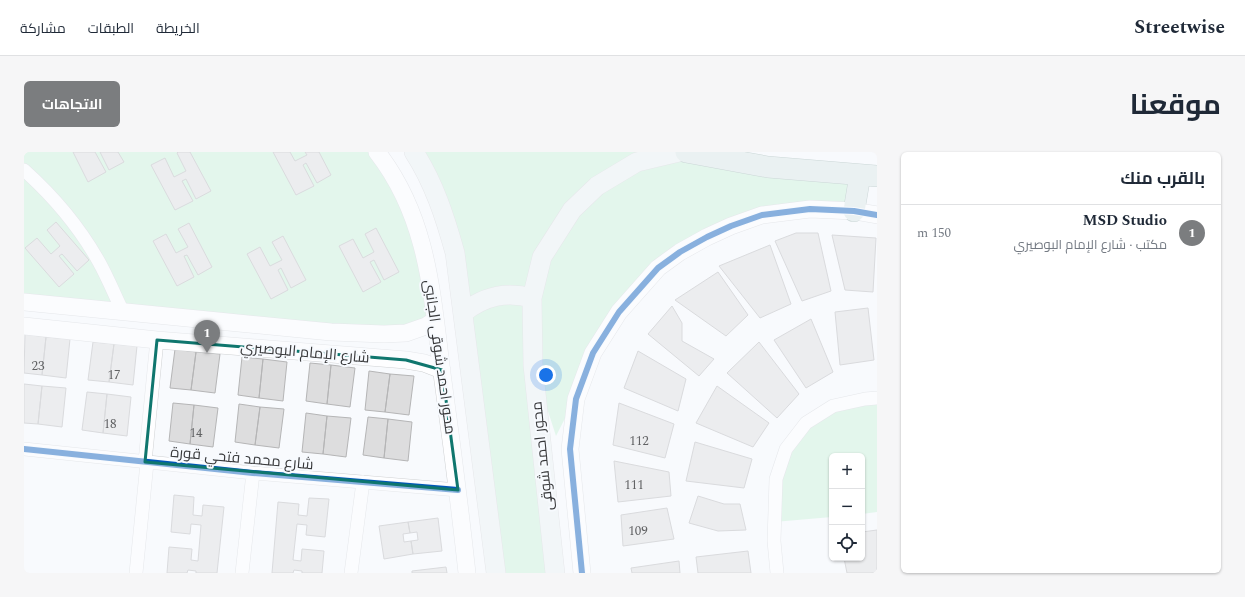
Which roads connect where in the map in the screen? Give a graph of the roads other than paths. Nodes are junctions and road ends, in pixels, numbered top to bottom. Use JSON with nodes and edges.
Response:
{"nodes":[{"id":1,"x":377,"y":152,"type":"edge"},
{"id":2,"x":414,"y":152,"type":"edge"},
{"id":3,"x":679,"y":152,"type":"edge"},
{"id":4,"x":686,"y":152,"type":"edge"},
{"id":5,"x":24,"y":170,"type":"edge"},
{"id":6,"x":868,"y":176,"type":"edge"},
{"id":7,"x":854,"y":211,"type":"junction"},
{"id":8,"x":877,"y":215,"type":"edge"},
{"id":9,"x":532,"y":298,"type":"junction"},
{"id":10,"x":24,"y":302,"type":"edge"},
{"id":11,"x":123,"y":312,"type":"junction"},
{"id":12,"x":463,"y":313,"type":"junction"},
{"id":13,"x":435,"y":320,"type":"junction"},
{"id":14,"x":24,"y":326,"type":"edge"},
{"id":15,"x":157,"y":340,"type":"junction"},
{"id":16,"x":442,"y":370,"type":"junction"},
{"id":17,"x":877,"y":398,"type":"edge"},
{"id":18,"x":24,"y":449,"type":"edge"},
{"id":19,"x":146,"y":462,"type":"junction"},
{"id":20,"x":253,"y":473,"type":"junction"},
{"id":21,"x":362,"y":482,"type":"junction"},
{"id":22,"x":458,"y":490,"type":"junction"},
{"id":23,"x":136,"y":573,"type":"edge"},
{"id":24,"x":242,"y":573,"type":"edge"},
{"id":25,"x":351,"y":573,"type":"edge"},
{"id":26,"x":467,"y":573,"type":"edge"},
{"id":27,"x":496,"y":573,"type":"edge"},
{"id":28,"x":555,"y":573,"type":"edge"},
{"id":29,"x":582,"y":573,"type":"edge"},
{"id":30,"x":777,"y":573,"type":"edge"}],
"edges":[{"from":1,"to":13,"type":"street","name":"محور احمد شوقى الجانبى"},
{"from":2,"to":12,"type":"main road"},
{"from":3,"to":9,"type":"main road","name":"محور احمد شوقى"},
{"from":4,"to":6,"type":"main road"},
{"from":5,"to":11,"type":"street"},
{"from":6,"to":7,"type":"main road"},
{"from":7,"to":8,"type":"street"},
{"from":7,"to":29,"type":"street"},
{"from":9,"to":12,"type":"main road"},
{"from":9,"to":28,"type":"main road","name":"محور احمد شوقى"},
{"from":10,"to":11,"type":"street","name":"شارع الإمام البوصيري"},
{"from":11,"to":13,"type":"street","name":"شارع الإمام البوصيري"},
{"from":12,"to":27,"type":"main road"},
{"from":13,"to":16,"type":"street","name":"محور احمد شوقى الجانبى"},
{"from":14,"to":15,"type":"street","name":"شارع الإمام البوصيري"},
{"from":15,"to":16,"type":"street","name":"شارع الإمام البوصيري"},
{"from":15,"to":19,"type":"street"},
{"from":16,"to":22,"type":"street","name":"محور احمد شوقى الجانبى"},
{"from":17,"to":30,"type":"street"},
{"from":18,"to":19,"type":"street","name":"شارع محمد فتحي قورة"},
{"from":19,"to":20,"type":"street","name":"شارع محمد فتحي قورة"},
{"from":19,"to":23,"type":"street"},
{"from":20,"to":21,"type":"street","name":"شارع محمد فتحي قورة"},
{"from":20,"to":24,"type":"street"},
{"from":21,"to":22,"type":"street","name":"شارع محمد فتحي قورة"},
{"from":21,"to":25,"type":"street"},
{"from":22,"to":26,"type":"street","name":"محور احمد شوقى الجانبى"}]}
